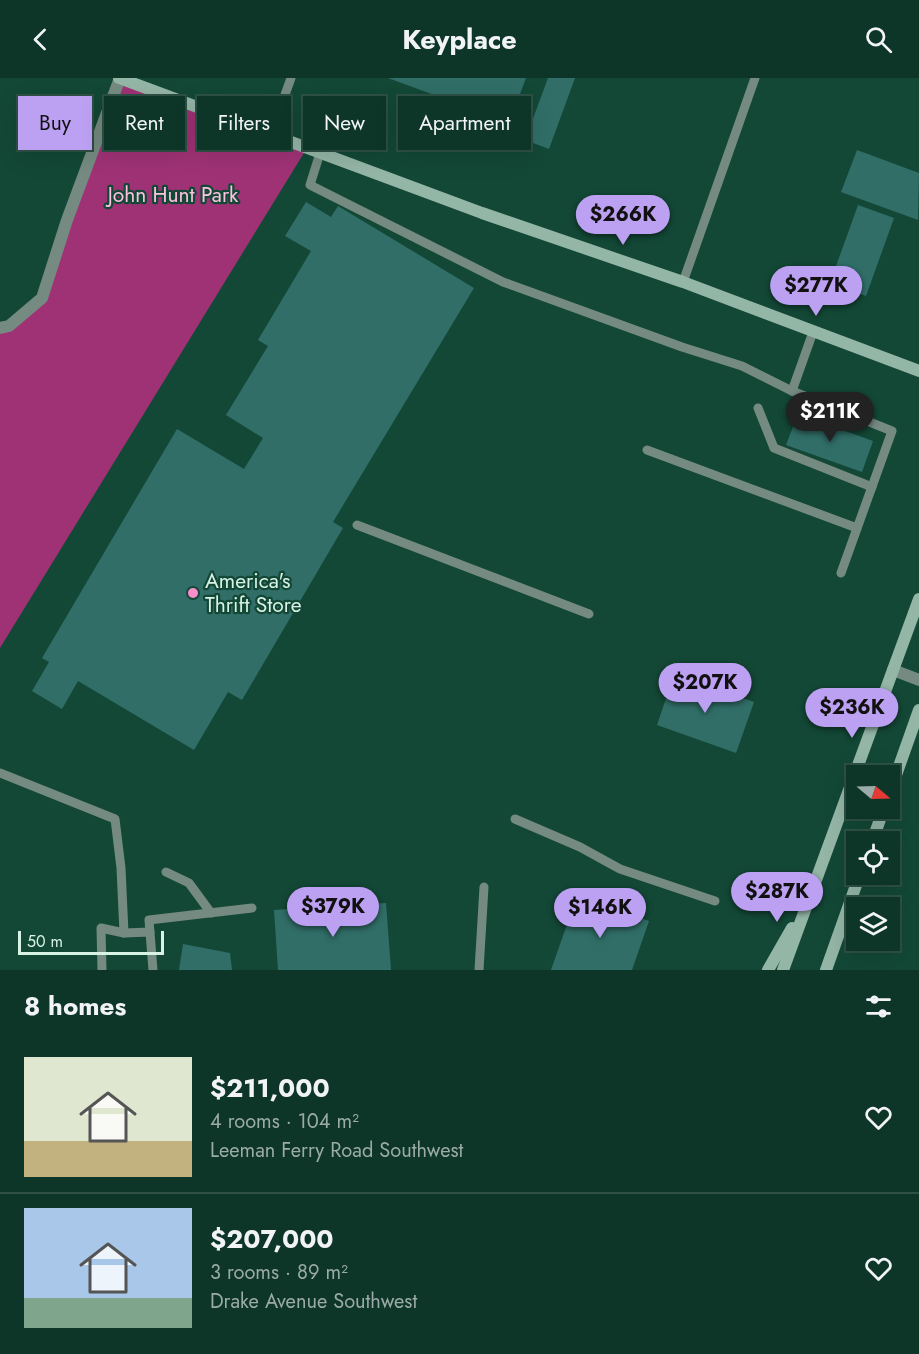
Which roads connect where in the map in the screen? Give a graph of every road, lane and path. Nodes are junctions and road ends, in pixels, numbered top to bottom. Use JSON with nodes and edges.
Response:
{"nodes":[{"id":1,"x":119,"y":78,"type":"edge"},
{"id":2,"x":291,"y":78,"type":"edge"},
{"id":3,"x":755,"y":78,"type":"edge"},
{"id":4,"x":285,"y":96,"type":"edge"},
{"id":5,"x":197,"y":107,"type":"edge"},
{"id":6,"x":291,"y":142,"type":"edge"},
{"id":7,"x":320,"y":153,"type":"junction"},
{"id":8,"x":683,"y":282,"type":"junction"},
{"id":9,"x":0,"y":328,"type":"edge"},
{"id":10,"x":813,"y":332,"type":"junction"},
{"id":11,"x":919,"y":371,"type":"edge"},
{"id":12,"x":792,"y":392,"type":"junction"},
{"id":13,"x":758,"y":408,"type":"dead end"},
{"id":14,"x":647,"y":450,"type":"dead end"},
{"id":15,"x":872,"y":487,"type":"junction"},
{"id":16,"x":357,"y":525,"type":"dead end"},
{"id":17,"x":857,"y":528,"type":"junction"},
{"id":18,"x":841,"y":573,"type":"dead end"},
{"id":19,"x":918,"y":602,"type":"edge"},
{"id":20,"x":589,"y":614,"type":"dead end"},
{"id":21,"x":893,"y":670,"type":"junction"},
{"id":22,"x":919,"y":680,"type":"edge"},
{"id":23,"x":919,"y":710,"type":"edge"},
{"id":24,"x":900,"y":765,"type":"edge"},
{"id":25,"x":0,"y":773,"type":"edge"},
{"id":26,"x":515,"y":819,"type":"dead end"},
{"id":27,"x":166,"y":872,"type":"dead end"},
{"id":28,"x":856,"y":885,"type":"edge"},
{"id":29,"x":484,"y":886,"type":"dead end"},
{"id":30,"x":812,"y":890,"type":"junction"},
{"id":31,"x":715,"y":901,"type":"dead end"},
{"id":32,"x":252,"y":908,"type":"dead end"},
{"id":33,"x":211,"y":913,"type":"junction"},
{"id":34,"x":150,"y":932,"type":"junction"},
{"id":35,"x":124,"y":933,"type":"junction"},
{"id":36,"x":102,"y":970,"type":"edge"},
{"id":37,"x":153,"y":970,"type":"edge"},
{"id":38,"x":479,"y":970,"type":"edge"},
{"id":39,"x":768,"y":970,"type":"edge"},
{"id":40,"x":783,"y":970,"type":"edge"},
{"id":41,"x":826,"y":970,"type":"edge"}],
"edges":[{"from":1,"to":5,"type":"street"},
{"from":1,"to":9,"type":"street"},
{"from":2,"to":4,"type":"lane"},
{"from":3,"to":8,"type":"lane"},
{"from":6,"to":7,"type":"street"},
{"from":7,"to":8,"type":"street"},
{"from":7,"to":12,"type":"lane"},
{"from":8,"to":10,"type":"street"},
{"from":10,"to":11,"type":"street"},
{"from":10,"to":12,"type":"lane"},
{"from":12,"to":15,"type":"lane"},
{"from":13,"to":15,"type":"lane"},
{"from":14,"to":17,"type":"lane"},
{"from":15,"to":17,"type":"lane"},
{"from":16,"to":20,"type":"lane"},
{"from":17,"to":18,"type":"lane"},
{"from":19,"to":21,"type":"street"},
{"from":21,"to":22,"type":"street"},
{"from":21,"to":30,"type":"street"},
{"from":23,"to":24,"type":"street"},
{"from":25,"to":35,"type":"lane"},
{"from":26,"to":31,"type":"lane"},
{"from":27,"to":33,"type":"lane"},
{"from":28,"to":41,"type":"street"},
{"from":29,"to":38,"type":"lane"},
{"from":30,"to":39,"type":"street"},
{"from":30,"to":40,"type":"street"},
{"from":32,"to":33,"type":"lane"},
{"from":33,"to":34,"type":"lane"},
{"from":34,"to":35,"type":"lane"},
{"from":34,"to":37,"type":"lane"},
{"from":35,"to":36,"type":"lane"}]}
